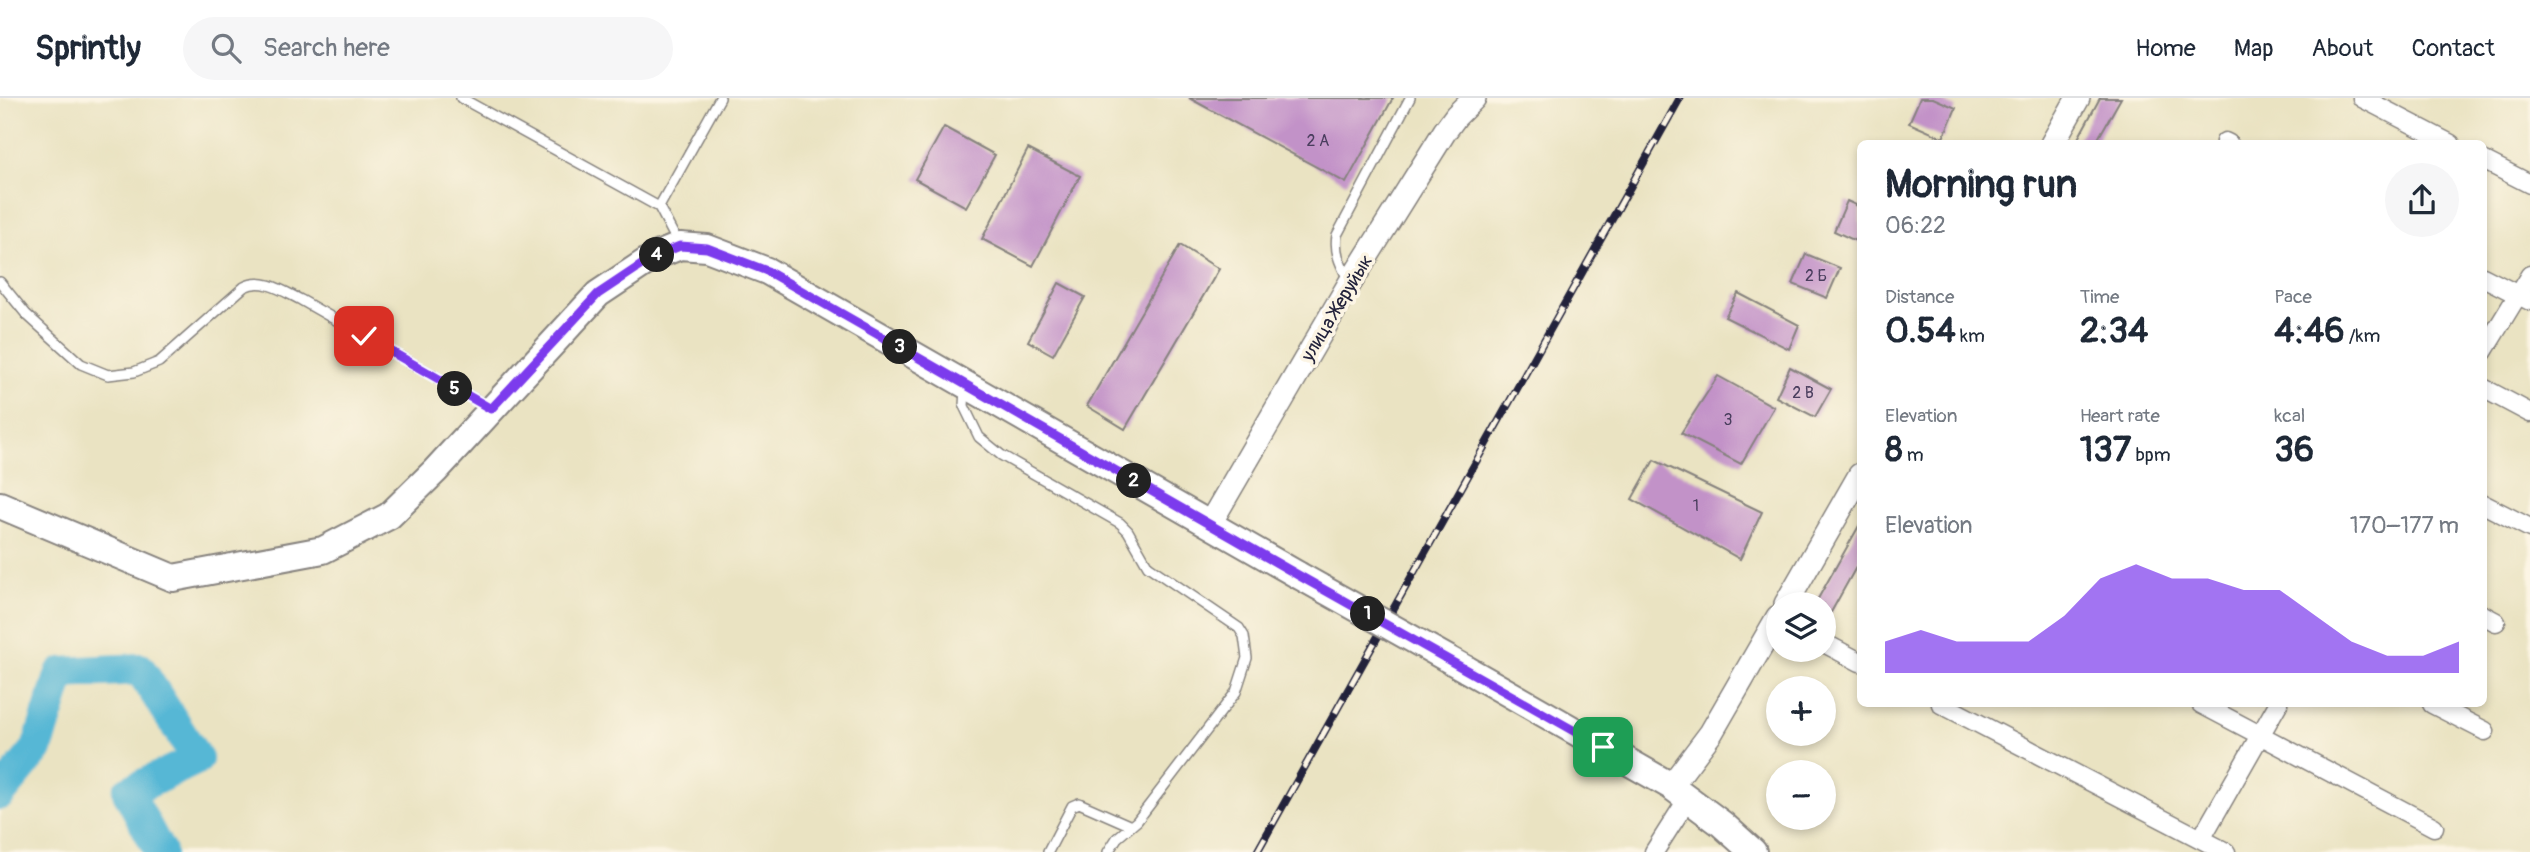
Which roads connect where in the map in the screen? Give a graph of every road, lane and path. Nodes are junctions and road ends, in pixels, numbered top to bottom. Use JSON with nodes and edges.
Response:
{"nodes":[{"id":1,"x":461,"y":98,"type":"edge"},
{"id":2,"x":720,"y":98,"type":"edge"},
{"id":3,"x":1410,"y":98,"type":"edge"},
{"id":4,"x":1474,"y":98,"type":"edge"},
{"id":5,"x":2078,"y":98,"type":"edge"},
{"id":6,"x":2362,"y":98,"type":"edge"},
{"id":7,"x":2054,"y":140,"type":"edge"},
{"id":8,"x":2443,"y":140,"type":"edge"},
{"id":9,"x":2487,"y":162,"type":"edge"},
{"id":10,"x":2530,"y":184,"type":"edge"},
{"id":11,"x":659,"y":207,"type":"junction"},
{"id":12,"x":680,"y":246,"type":"junction"},
{"id":13,"x":2530,"y":275,"type":"edge"},
{"id":14,"x":2487,"y":279,"type":"edge"},
{"id":15,"x":0,"y":282,"type":"edge"},
{"id":16,"x":1350,"y":283,"type":"junction"},
{"id":17,"x":2524,"y":298,"type":"edge"},
{"id":18,"x":2487,"y":347,"type":"edge"},
{"id":19,"x":965,"y":384,"type":"junction"},
{"id":20,"x":2487,"y":390,"type":"edge"},
{"id":21,"x":491,"y":409,"type":"junction"},
{"id":22,"x":2530,"y":413,"type":"edge"},
{"id":23,"x":1857,"y":480,"type":"edge"},
{"id":24,"x":0,"y":505,"type":"edge"},
{"id":25,"x":2487,"y":506,"type":"edge"},
{"id":26,"x":1209,"y":525,"type":"junction"},
{"id":27,"x":2530,"y":528,"type":"edge"},
{"id":28,"x":1793,"y":592,"type":"edge"},
{"id":29,"x":1766,"y":638,"type":"edge"},
{"id":30,"x":1836,"y":649,"type":"edge"},
{"id":31,"x":1857,"y":660,"type":"edge"},
{"id":32,"x":1947,"y":707,"type":"edge"},
{"id":33,"x":2207,"y":707,"type":"edge"},
{"id":34,"x":2276,"y":707,"type":"edge"},
{"id":35,"x":2438,"y":707,"type":"edge"},
{"id":36,"x":2485,"y":731,"type":"dead end"},
{"id":37,"x":2260,"y":735,"type":"junction"},
{"id":38,"x":1679,"y":793,"type":"junction"},
{"id":39,"x":1129,"y":825,"type":"junction"},
{"id":40,"x":2434,"y":827,"type":"dead end"},
{"id":41,"x":2201,"y":839,"type":"junction"},
{"id":42,"x":1048,"y":852,"type":"edge"},
{"id":43,"x":1108,"y":852,"type":"edge"},
{"id":44,"x":1654,"y":852,"type":"edge"},
{"id":45,"x":1753,"y":852,"type":"edge"},
{"id":46,"x":2226,"y":852,"type":"edge"}],
"edges":[{"from":1,"to":11,"type":"lane"},
{"from":2,"to":11,"type":"lane"},
{"from":3,"to":16,"type":"lane"},
{"from":4,"to":16,"type":"street","name":"улица Жеруйык"},
{"from":5,"to":7,"type":"street"},
{"from":6,"to":8,"type":"street"},
{"from":9,"to":10,"type":"street"},
{"from":11,"to":12,"type":"lane"},
{"from":12,"to":19,"type":"main road"},
{"from":12,"to":21,"type":"main road"},
{"from":13,"to":17,"type":"street"},
{"from":14,"to":17,"type":"street"},
{"from":15,"to":21,"type":"lane"},
{"from":16,"to":26,"type":"street","name":"улица Жеруйык"},
{"from":17,"to":18,"type":"street"},
{"from":19,"to":26,"type":"main road"},
{"from":19,"to":39,"type":"lane"},
{"from":20,"to":22,"type":"street"},
{"from":21,"to":24,"type":"main road"},
{"from":23,"to":28,"type":"street"},
{"from":25,"to":27,"type":"street"},
{"from":26,"to":38,"type":"main road","bridge":true},
{"from":29,"to":38,"type":"street"},
{"from":30,"to":31,"type":"street"},
{"from":32,"to":41,"type":"street"},
{"from":33,"to":37,"type":"street"},
{"from":34,"to":37,"type":"street"},
{"from":35,"to":36,"type":"street"},
{"from":37,"to":40,"type":"street"},
{"from":37,"to":41,"type":"street"},
{"from":38,"to":44,"type":"street"},
{"from":38,"to":45,"type":"main road"},
{"from":39,"to":42,"type":"lane"},
{"from":39,"to":43,"type":"lane"},
{"from":41,"to":46,"type":"street"}]}
